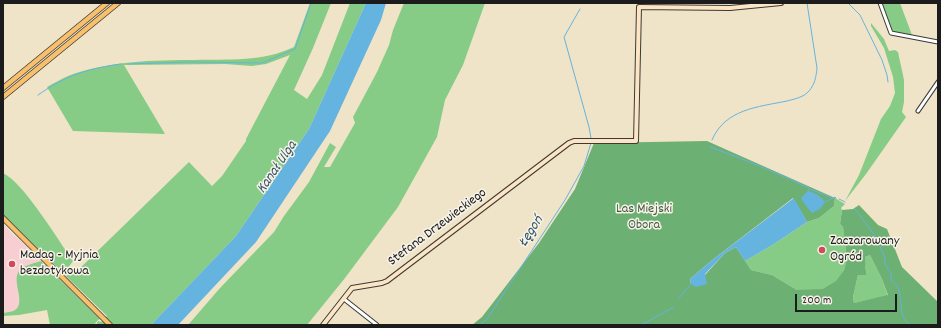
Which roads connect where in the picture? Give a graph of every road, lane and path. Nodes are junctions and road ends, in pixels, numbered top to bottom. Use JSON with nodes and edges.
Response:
{"nodes":[{"id":1,"x":107,"y":3,"type":"edge"},
{"id":2,"x":118,"y":3,"type":"edge"},
{"id":3,"x":781,"y":3,"type":"edge"},
{"id":4,"x":880,"y":3,"type":"edge"},
{"id":5,"x":938,"y":42,"type":"edge"},
{"id":6,"x":938,"y":82,"type":"edge"},
{"id":7,"x":3,"y":88,"type":"edge"},
{"id":8,"x":3,"y":97,"type":"edge"},
{"id":9,"x":918,"y":111,"type":"dead end"},
{"id":10,"x":3,"y":218,"type":"edge"},
{"id":11,"x":344,"y":299,"type":"junction"},
{"id":12,"x":110,"y":325,"type":"edge"},
{"id":13,"x":323,"y":325,"type":"edge"},
{"id":14,"x":377,"y":325,"type":"edge"}],
"edges":[{"from":1,"to":7,"type":"main road"},
{"from":2,"to":8,"type":"main road"},
{"from":3,"to":11,"type":"street","name":"Stefana Drzewieckiego"},
{"from":4,"to":5,"type":"street"},
{"from":6,"to":9,"type":"street"},
{"from":10,"to":12,"type":"main road"},
{"from":11,"to":13,"type":"street","name":"Stefana Drzewieckiego"},
{"from":11,"to":14,"type":"street"}]}
